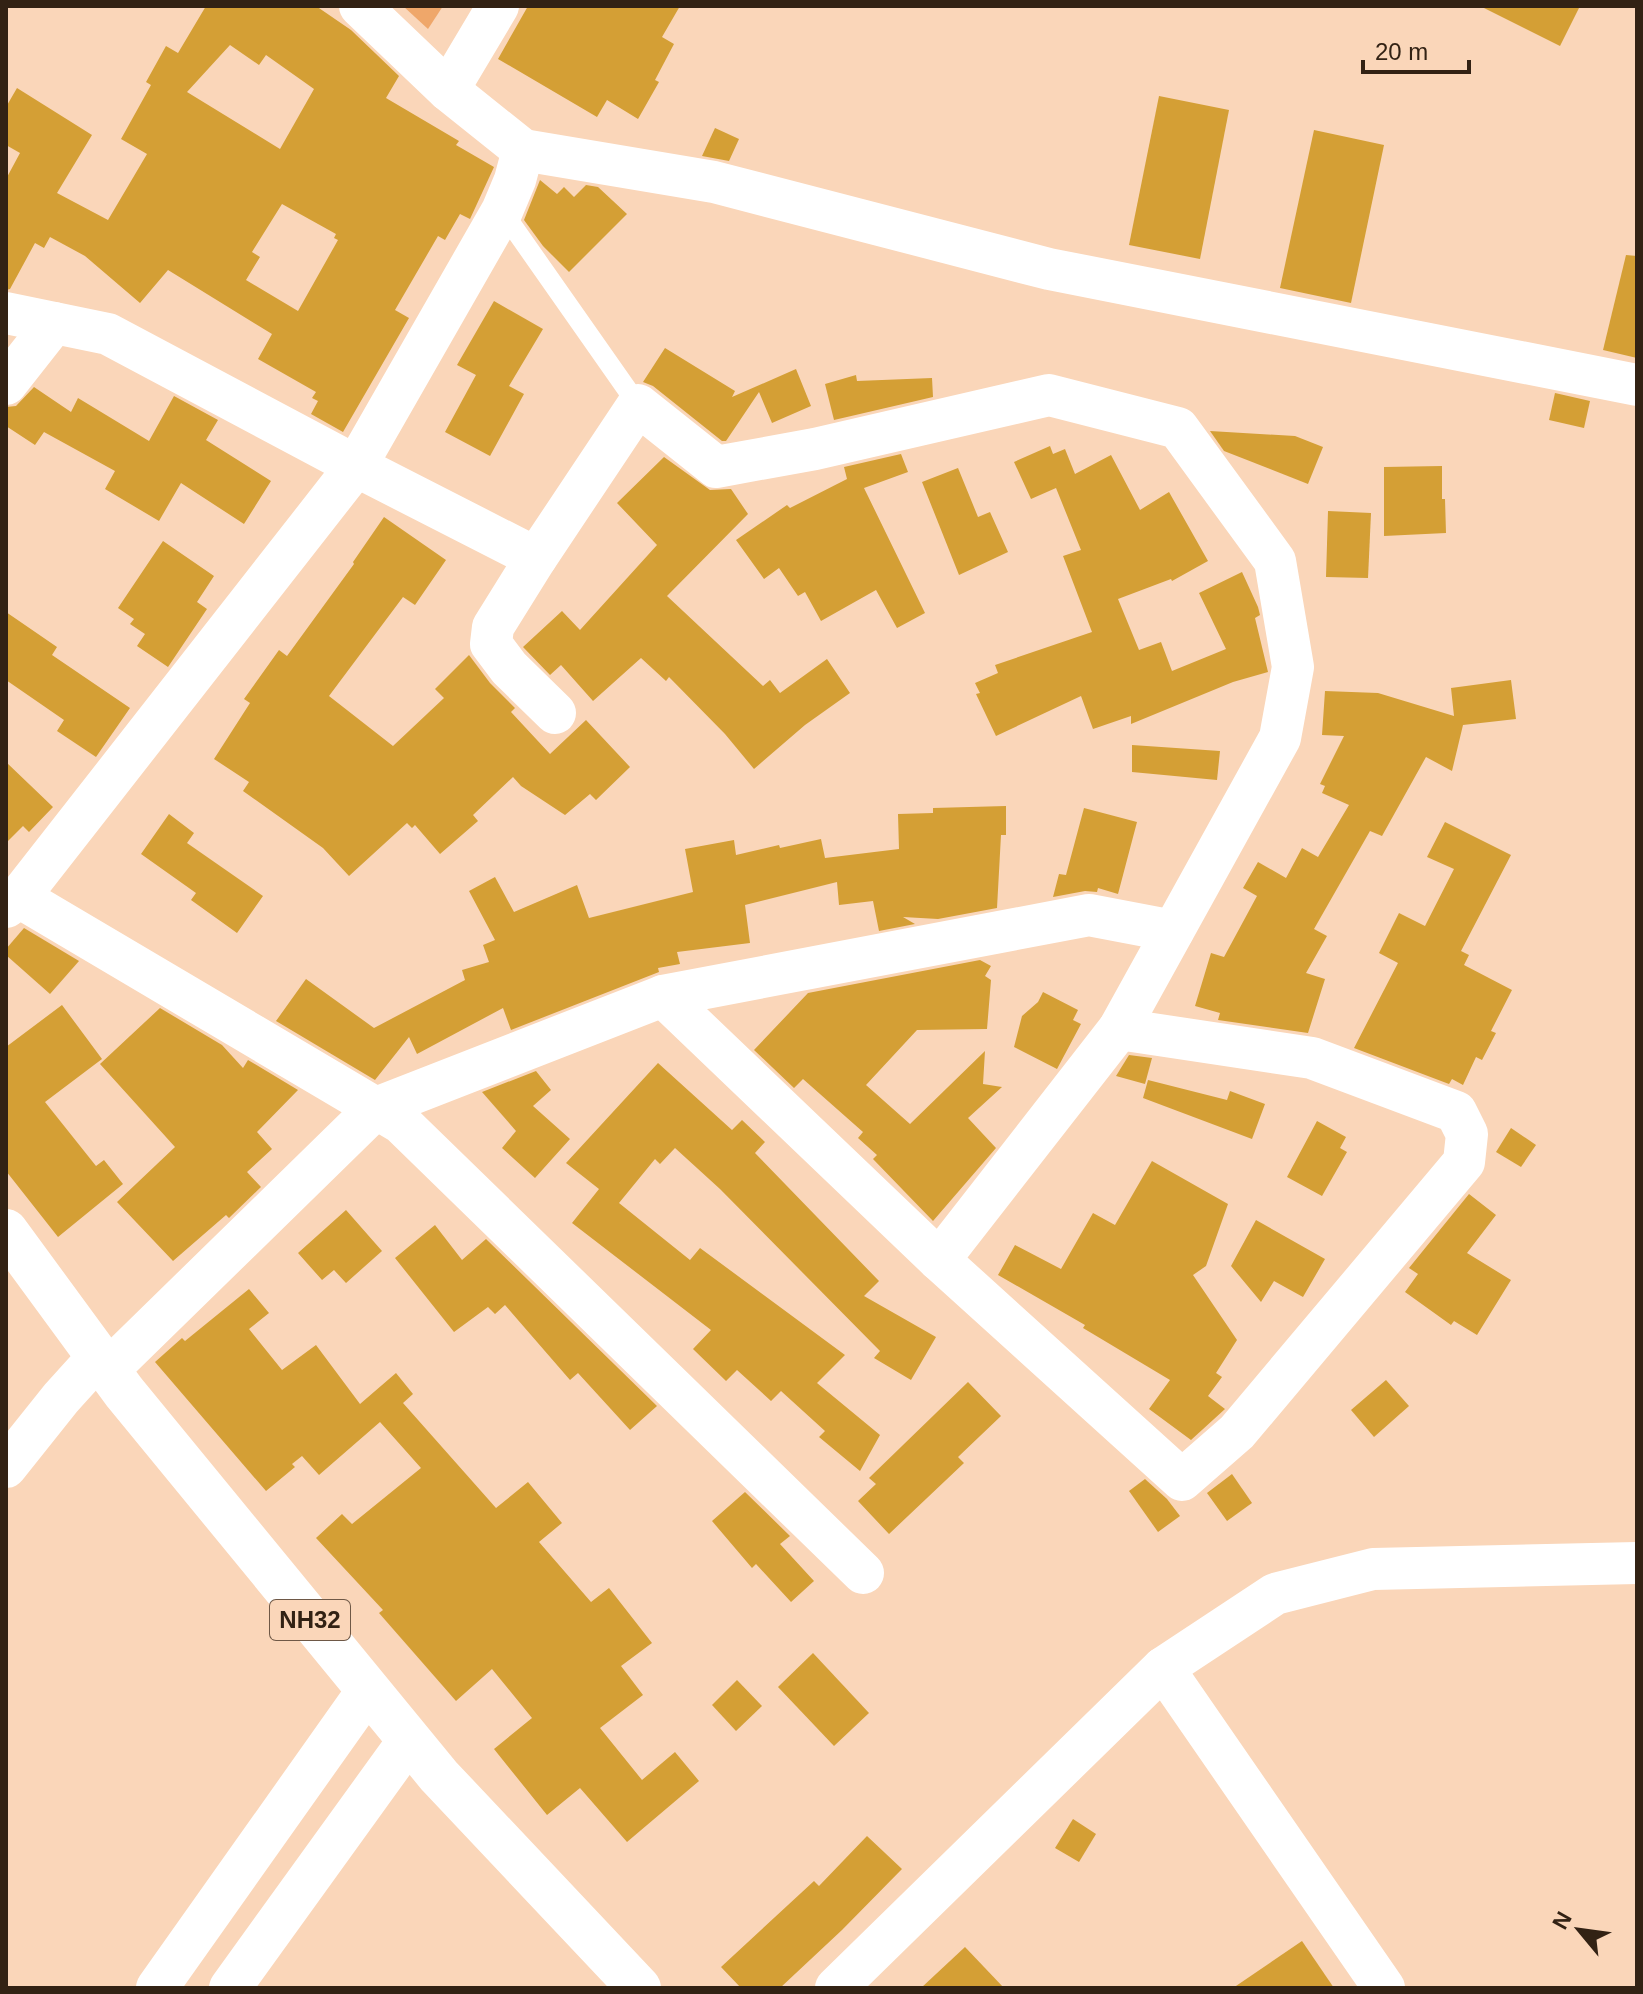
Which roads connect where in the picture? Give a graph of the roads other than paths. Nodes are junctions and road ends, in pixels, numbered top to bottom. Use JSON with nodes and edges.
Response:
{"nodes":[{"id":1,"x":360,"y":6,"type":"edge"},
{"id":2,"x":498,"y":6,"type":"edge"},
{"id":3,"x":448,"y":90,"type":"junction"},
{"id":4,"x":523,"y":150,"type":"junction"},
{"id":5,"x":502,"y":211,"type":"junction"},
{"id":6,"x":6,"y":313,"type":"edge"},
{"id":7,"x":54,"y":323,"type":"junction"},
{"id":8,"x":6,"y":384,"type":"edge"},
{"id":9,"x":1637,"y":385,"type":"edge"},
{"id":10,"x":638,"y":405,"type":"junction"},
{"id":11,"x":356,"y":466,"type":"junction"},
{"id":12,"x":536,"y":558,"type":"junction"},
{"id":13,"x":555,"y":713,"type":"dead end"},
{"id":14,"x":12,"y":902,"type":"edge"},
{"id":15,"x":1173,"y":931,"type":"junction"},
{"id":16,"x":663,"y":996,"type":"junction"},
{"id":17,"x":1119,"y":1029,"type":"junction"},
{"id":18,"x":376,"y":1108,"type":"junction"},
{"id":19,"x":6,"y":1231,"type":"edge"},
{"id":20,"x":939,"y":1260,"type":"junction"},
{"id":21,"x":104,"y":1363,"type":"junction"},
{"id":22,"x":6,"y":1467,"type":"edge"},
{"id":23,"x":1637,"y":1563,"type":"edge"},
{"id":24,"x":863,"y":1573,"type":"dead end"},
{"id":25,"x":1163,"y":1668,"type":"junction"},
{"id":26,"x":368,"y":1690,"type":"junction"},
{"id":27,"x":409,"y":1740,"type":"junction"},
{"id":28,"x":157,"y":1988,"type":"edge"},
{"id":29,"x":230,"y":1988,"type":"edge"},
{"id":30,"x":639,"y":1988,"type":"edge"},
{"id":31,"x":836,"y":1988,"type":"edge"},
{"id":32,"x":1384,"y":1988,"type":"edge"}],
"edges":[{"from":1,"to":3,"type":"street"},
{"from":2,"to":3,"type":"street"},
{"from":3,"to":4,"type":"street"},
{"from":4,"to":5,"type":"street"},
{"from":4,"to":9,"type":"street"},
{"from":5,"to":10,"type":"lane"},
{"from":5,"to":11,"type":"street"},
{"from":6,"to":7,"type":"street"},
{"from":7,"to":8,"type":"street"},
{"from":7,"to":11,"type":"street"},
{"from":10,"to":12,"type":"street"},
{"from":10,"to":15,"type":"street"},
{"from":11,"to":12,"type":"street"},
{"from":11,"to":14,"type":"street"},
{"from":12,"to":13,"type":"street"},
{"from":14,"to":18,"type":"street"},
{"from":15,"to":16,"type":"street"},
{"from":15,"to":17,"type":"street"},
{"from":16,"to":18,"type":"street"},
{"from":16,"to":20,"type":"street"},
{"from":17,"to":20,"type":"street"},
{"from":17,"to":20,"type":"street"},
{"from":18,"to":21,"type":"street"},
{"from":18,"to":24,"type":"street"},
{"from":19,"to":21,"type":"highway","number":"NH32"},
{"from":21,"to":22,"type":"street"},
{"from":21,"to":26,"type":"highway","number":"NH32"},
{"from":23,"to":25,"type":"street"},
{"from":25,"to":31,"type":"street"},
{"from":25,"to":32,"type":"street"},
{"from":26,"to":27,"type":"highway","number":"NH32"},
{"from":26,"to":28,"type":"street"},
{"from":27,"to":29,"type":"street"},
{"from":27,"to":30,"type":"highway","number":"NH32"}]}
